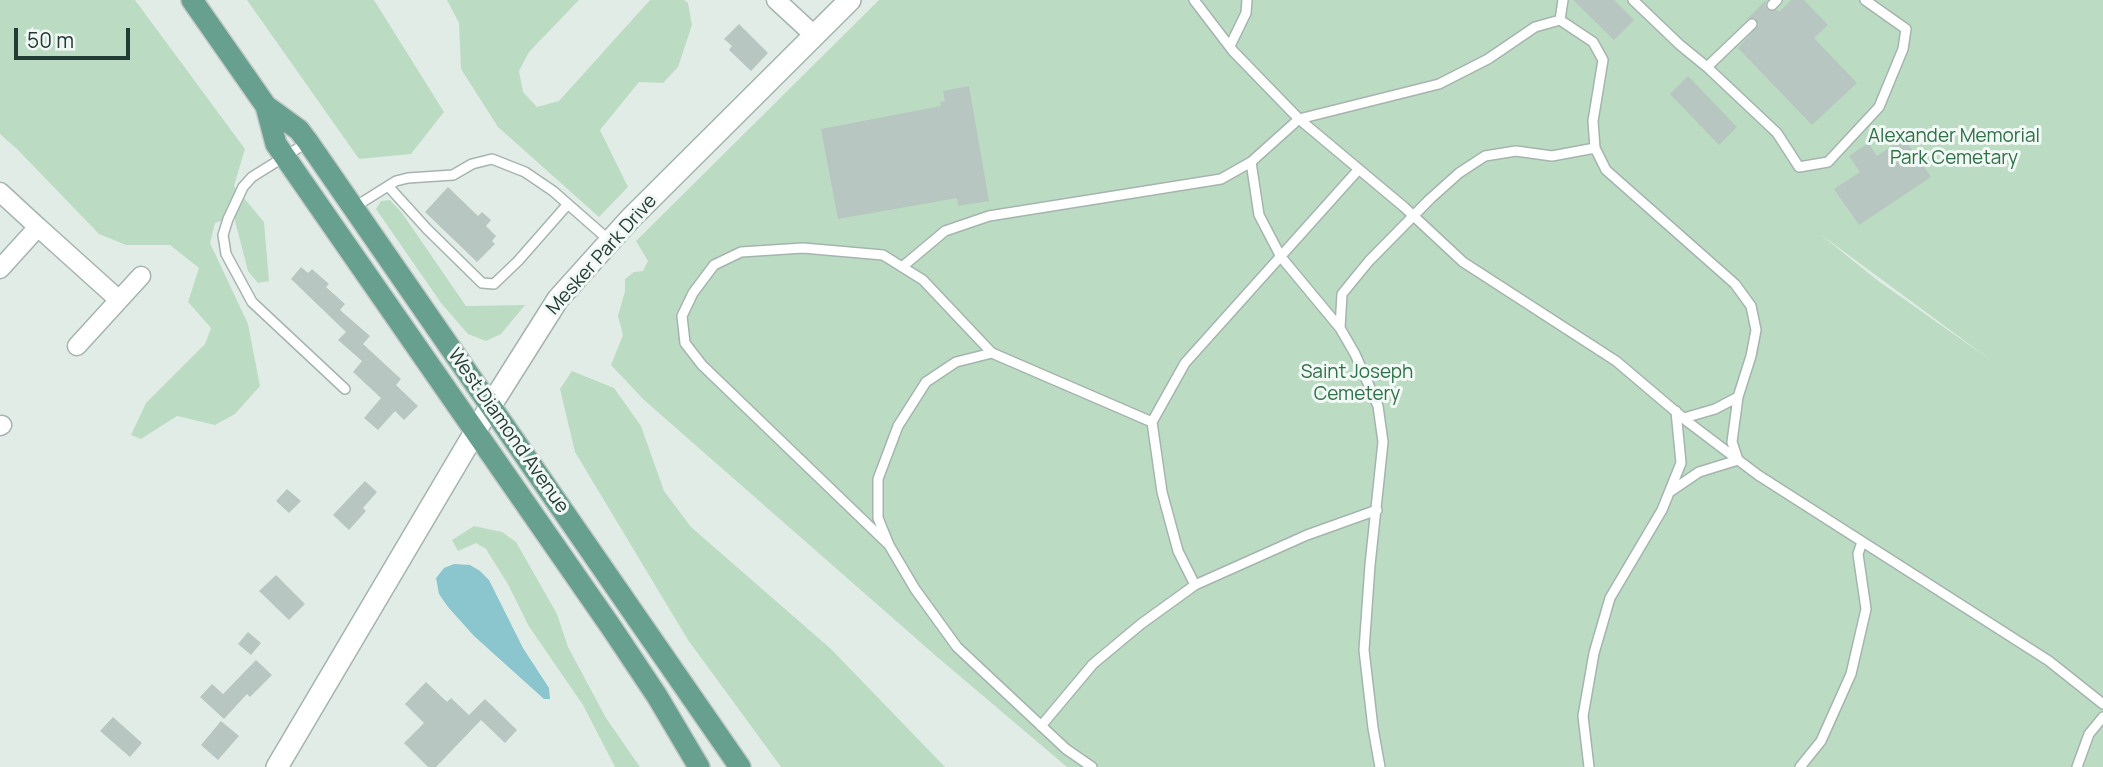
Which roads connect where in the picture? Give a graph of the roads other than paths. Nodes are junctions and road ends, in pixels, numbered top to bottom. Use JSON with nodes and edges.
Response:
{"nodes":[{"id":1,"x":192,"y":0,"type":"edge"},
{"id":2,"x":776,"y":0,"type":"edge"},
{"id":3,"x":850,"y":0,"type":"edge"},
{"id":4,"x":1194,"y":0,"type":"edge"},
{"id":5,"x":1247,"y":0,"type":"edge"},
{"id":6,"x":1563,"y":0,"type":"edge"},
{"id":7,"x":1633,"y":0,"type":"edge"},
{"id":8,"x":1865,"y":0,"type":"edge"},
{"id":9,"x":1560,"y":20,"type":"junction"},
{"id":10,"x":1752,"y":24,"type":"dead end"},
{"id":11,"x":814,"y":35,"type":"junction"},
{"id":12,"x":1230,"y":46,"type":"junction"},
{"id":13,"x":1707,"y":67,"type":"junction"},
{"id":14,"x":266,"y":106,"type":"junction"},
{"id":15,"x":1299,"y":119,"type":"junction"},
{"id":16,"x":308,"y":142,"type":"junction"},
{"id":17,"x":1595,"y":148,"type":"junction"},
{"id":18,"x":277,"y":161,"type":"junction"},
{"id":19,"x":1251,"y":162,"type":"junction"},
{"id":20,"x":1359,"y":169,"type":"junction"},
{"id":21,"x":388,"y":186,"type":"junction"},
{"id":22,"x":0,"y":192,"type":"edge"},
{"id":23,"x":568,"y":204,"type":"junction"},
{"id":24,"x":353,"y":208,"type":"junction"},
{"id":25,"x":1414,"y":217,"type":"junction"},
{"id":26,"x":38,"y":227,"type":"junction"},
{"id":27,"x":610,"y":242,"type":"junction"},
{"id":28,"x":1281,"y":257,"type":"junction"},
{"id":29,"x":902,"y":267,"type":"junction"},
{"id":30,"x":0,"y":269,"type":"edge"},
{"id":31,"x":141,"y":276,"type":"dead end"},
{"id":32,"x":119,"y":300,"type":"junction"},
{"id":33,"x":1340,"y":328,"type":"junction"},
{"id":34,"x":77,"y":346,"type":"dead end"},
{"id":35,"x":992,"y":353,"type":"junction"},
{"id":36,"x":345,"y":389,"type":"dead end"},
{"id":37,"x":1738,"y":397,"type":"junction"},
{"id":38,"x":491,"y":405,"type":"junction"},
{"id":39,"x":1676,"y":411,"type":"junction"},
{"id":40,"x":1684,"y":418,"type":"junction"},
{"id":41,"x":1152,"y":422,"type":"junction"},
{"id":42,"x":475,"y":432,"type":"junction"},
{"id":43,"x":1738,"y":460,"type":"junction"},
{"id":44,"x":1669,"y":492,"type":"junction"},
{"id":45,"x":1377,"y":510,"type":"junction"},
{"id":46,"x":1862,"y":542,"type":"junction"},
{"id":47,"x":889,"y":545,"type":"junction"},
{"id":48,"x":1195,"y":585,"type":"junction"},
{"id":49,"x":2103,"y":704,"type":"edge"},
{"id":50,"x":2103,"y":717,"type":"edge"},
{"id":51,"x":1041,"y":726,"type":"junction"},
{"id":52,"x":277,"y":767,"type":"edge"},
{"id":53,"x":699,"y":767,"type":"edge"},
{"id":54,"x":740,"y":767,"type":"edge"},
{"id":55,"x":1092,"y":767,"type":"edge"},
{"id":56,"x":1380,"y":767,"type":"edge"},
{"id":57,"x":1589,"y":767,"type":"edge"},
{"id":58,"x":1800,"y":767,"type":"edge"},
{"id":59,"x":2077,"y":767,"type":"edge"}],
"edges":[{"from":1,"to":14,"type":"main road","name":"West Diamond Avenue"},
{"from":2,"to":11,"type":"street"},
{"from":3,"to":11,"type":"street","name":"Mesker Park Drive"},
{"from":4,"to":12,"type":"lane"},
{"from":5,"to":12,"type":"lane"},
{"from":6,"to":9,"type":"lane"},
{"from":7,"to":13,"type":"lane"},
{"from":8,"to":13,"type":"lane"},
{"from":9,"to":15,"type":"lane"},
{"from":9,"to":17,"type":"lane"},
{"from":10,"to":13,"type":"lane"},
{"from":11,"to":27,"type":"street","name":"Mesker Park Drive"},
{"from":12,"to":15,"type":"lane"},
{"from":14,"to":16,"type":"main road","name":"West Diamond Avenue"},
{"from":14,"to":18,"type":"main road","name":"West Diamond Avenue"},
{"from":15,"to":19,"type":"lane"},
{"from":15,"to":20,"type":"lane"},
{"from":16,"to":18,"type":"lane"},
{"from":16,"to":24,"type":"main road","name":"West Diamond Avenue"},
{"from":17,"to":25,"type":"lane"},
{"from":17,"to":37,"type":"lane"},
{"from":18,"to":36,"type":"lane"},
{"from":18,"to":42,"type":"main road","name":"West Diamond Avenue"},
{"from":19,"to":28,"type":"lane"},
{"from":19,"to":29,"type":"lane"},
{"from":20,"to":25,"type":"lane"},
{"from":20,"to":28,"type":"lane"},
{"from":21,"to":23,"type":"lane"},
{"from":21,"to":23,"type":"lane"},
{"from":21,"to":24,"type":"lane"},
{"from":22,"to":26,"type":"street"},
{"from":23,"to":27,"type":"lane"},
{"from":24,"to":38,"type":"main road","name":"West Diamond Avenue"},
{"from":25,"to":33,"type":"lane"},
{"from":25,"to":39,"type":"lane"},
{"from":26,"to":30,"type":"street"},
{"from":26,"to":32,"type":"street"},
{"from":27,"to":38,"type":"street","name":"Mesker Park Drive"},
{"from":28,"to":33,"type":"lane"},
{"from":28,"to":41,"type":"lane"},
{"from":29,"to":35,"type":"lane"},
{"from":29,"to":47,"type":"lane"},
{"from":31,"to":32,"type":"street"},
{"from":32,"to":34,"type":"street"},
{"from":33,"to":45,"type":"lane"},
{"from":35,"to":41,"type":"lane"},
{"from":35,"to":47,"type":"lane"},
{"from":37,"to":40,"type":"lane"},
{"from":37,"to":43,"type":"lane"},
{"from":38,"to":42,"type":"street","name":"Mesker Park Drive"},
{"from":38,"to":54,"type":"main road","name":"West Diamond Avenue"},
{"from":39,"to":40,"type":"lane"},
{"from":39,"to":44,"type":"lane"},
{"from":40,"to":43,"type":"lane"},
{"from":41,"to":48,"type":"lane"},
{"from":42,"to":52,"type":"street","name":"Mesker Park Drive"},
{"from":42,"to":53,"type":"main road","name":"West Diamond Avenue"},
{"from":43,"to":44,"type":"lane"},
{"from":43,"to":46,"type":"lane"},
{"from":44,"to":57,"type":"lane"},
{"from":45,"to":48,"type":"lane"},
{"from":45,"to":56,"type":"lane"},
{"from":46,"to":49,"type":"lane"},
{"from":46,"to":58,"type":"lane"},
{"from":47,"to":51,"type":"lane"},
{"from":48,"to":51,"type":"lane"},
{"from":50,"to":59,"type":"lane"},
{"from":51,"to":55,"type":"lane"}]}
